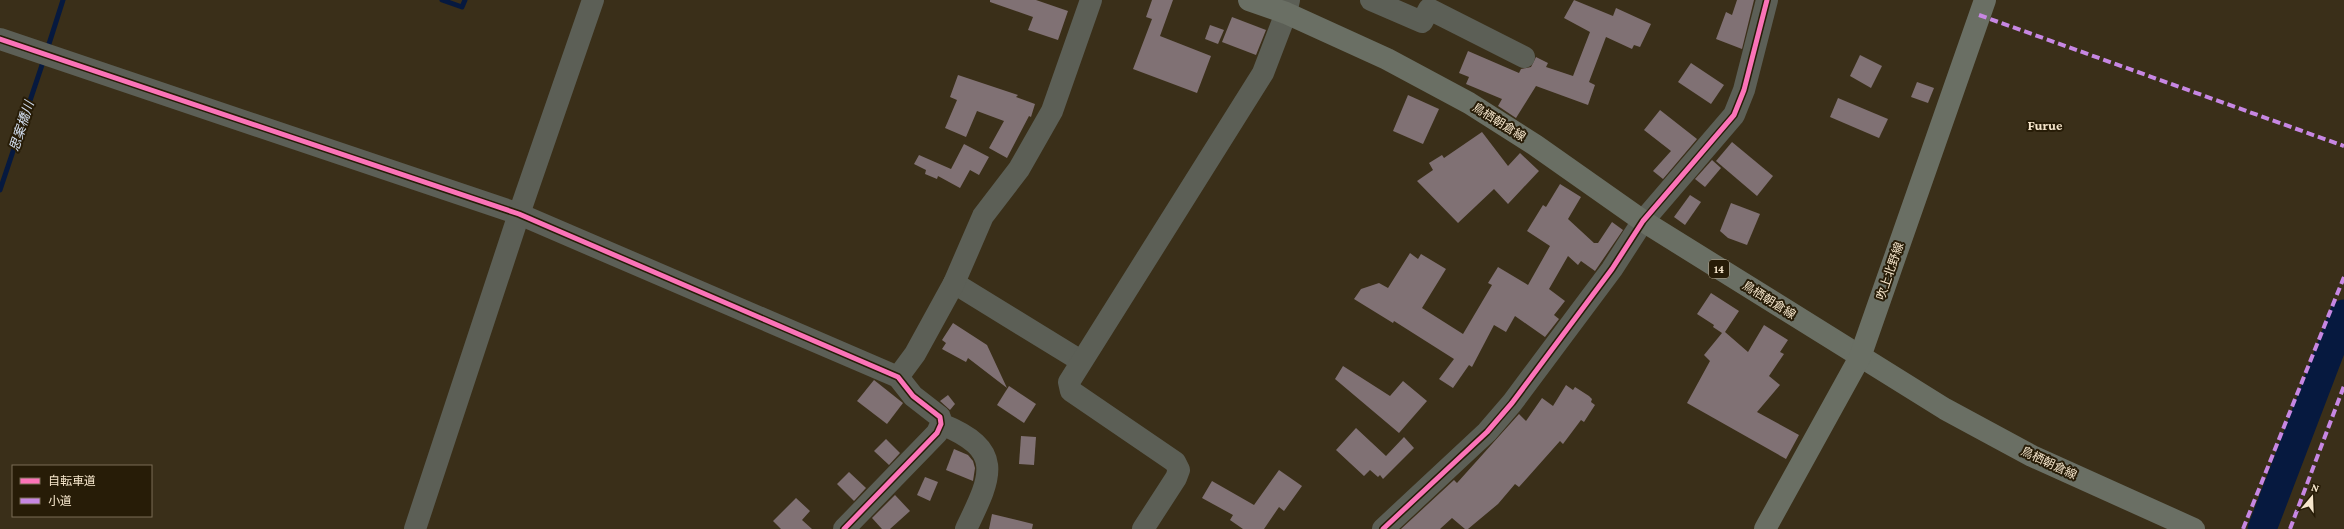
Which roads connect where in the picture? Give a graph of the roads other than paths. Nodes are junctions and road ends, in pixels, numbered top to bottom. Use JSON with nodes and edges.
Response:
{"nodes":[{"id":1,"x":593,"y":0,"type":"edge"},
{"id":2,"x":1091,"y":0,"type":"edge"},
{"id":3,"x":1249,"y":0,"type":"edge"},
{"id":4,"x":1371,"y":0,"type":"edge"},
{"id":5,"x":1767,"y":0,"type":"edge"},
{"id":6,"x":1985,"y":0,"type":"edge"},
{"id":7,"x":1287,"y":7,"type":"edge"},
{"id":8,"x":0,"y":39,"type":"edge"},
{"id":9,"x":1524,"y":57,"type":"dead end"},
{"id":10,"x":519,"y":214,"type":"junction"},
{"id":11,"x":1643,"y":221,"type":"junction"},
{"id":12,"x":954,"y":283,"type":"junction"},
{"id":13,"x":1860,"y":357,"type":"junction"},
{"id":14,"x":1081,"y":361,"type":"junction"},
{"id":15,"x":898,"y":377,"type":"junction"},
{"id":16,"x":941,"y":424,"type":"junction"},
{"id":17,"x":415,"y":529,"type":"edge"},
{"id":18,"x":844,"y":529,"type":"edge"},
{"id":19,"x":966,"y":529,"type":"edge"},
{"id":20,"x":1143,"y":529,"type":"edge"},
{"id":21,"x":1383,"y":529,"type":"edge"},
{"id":22,"x":1765,"y":529,"type":"edge"},
{"id":23,"x":2194,"y":529,"type":"edge"}],
"edges":[{"from":1,"to":10,"type":"street"},
{"from":2,"to":12,"type":"street"},
{"from":3,"to":7,"type":"main road","name":"鳥栖朝倉線","number":"14"},
{"from":4,"to":9,"type":"street"},
{"from":5,"to":11,"type":"street"},
{"from":6,"to":13,"type":"main road","name":"吹上北野線"},
{"from":7,"to":11,"type":"main road","name":"鳥栖朝倉線","number":"14"},
{"from":7,"to":14,"type":"street"},
{"from":8,"to":10,"type":"street"},
{"from":10,"to":15,"type":"street"},
{"from":10,"to":17,"type":"street"},
{"from":11,"to":13,"type":"main road","name":"鳥栖朝倉線","number":"14"},
{"from":11,"to":21,"type":"street"},
{"from":12,"to":14,"type":"street"},
{"from":12,"to":15,"type":"street"},
{"from":13,"to":22,"type":"main road","name":"吹上北野線"},
{"from":13,"to":23,"type":"main road","name":"鳥栖朝倉線","number":"14"},
{"from":14,"to":20,"type":"street"},
{"from":15,"to":16,"type":"street"},
{"from":16,"to":18,"type":"street"},
{"from":16,"to":19,"type":"street"}]}
